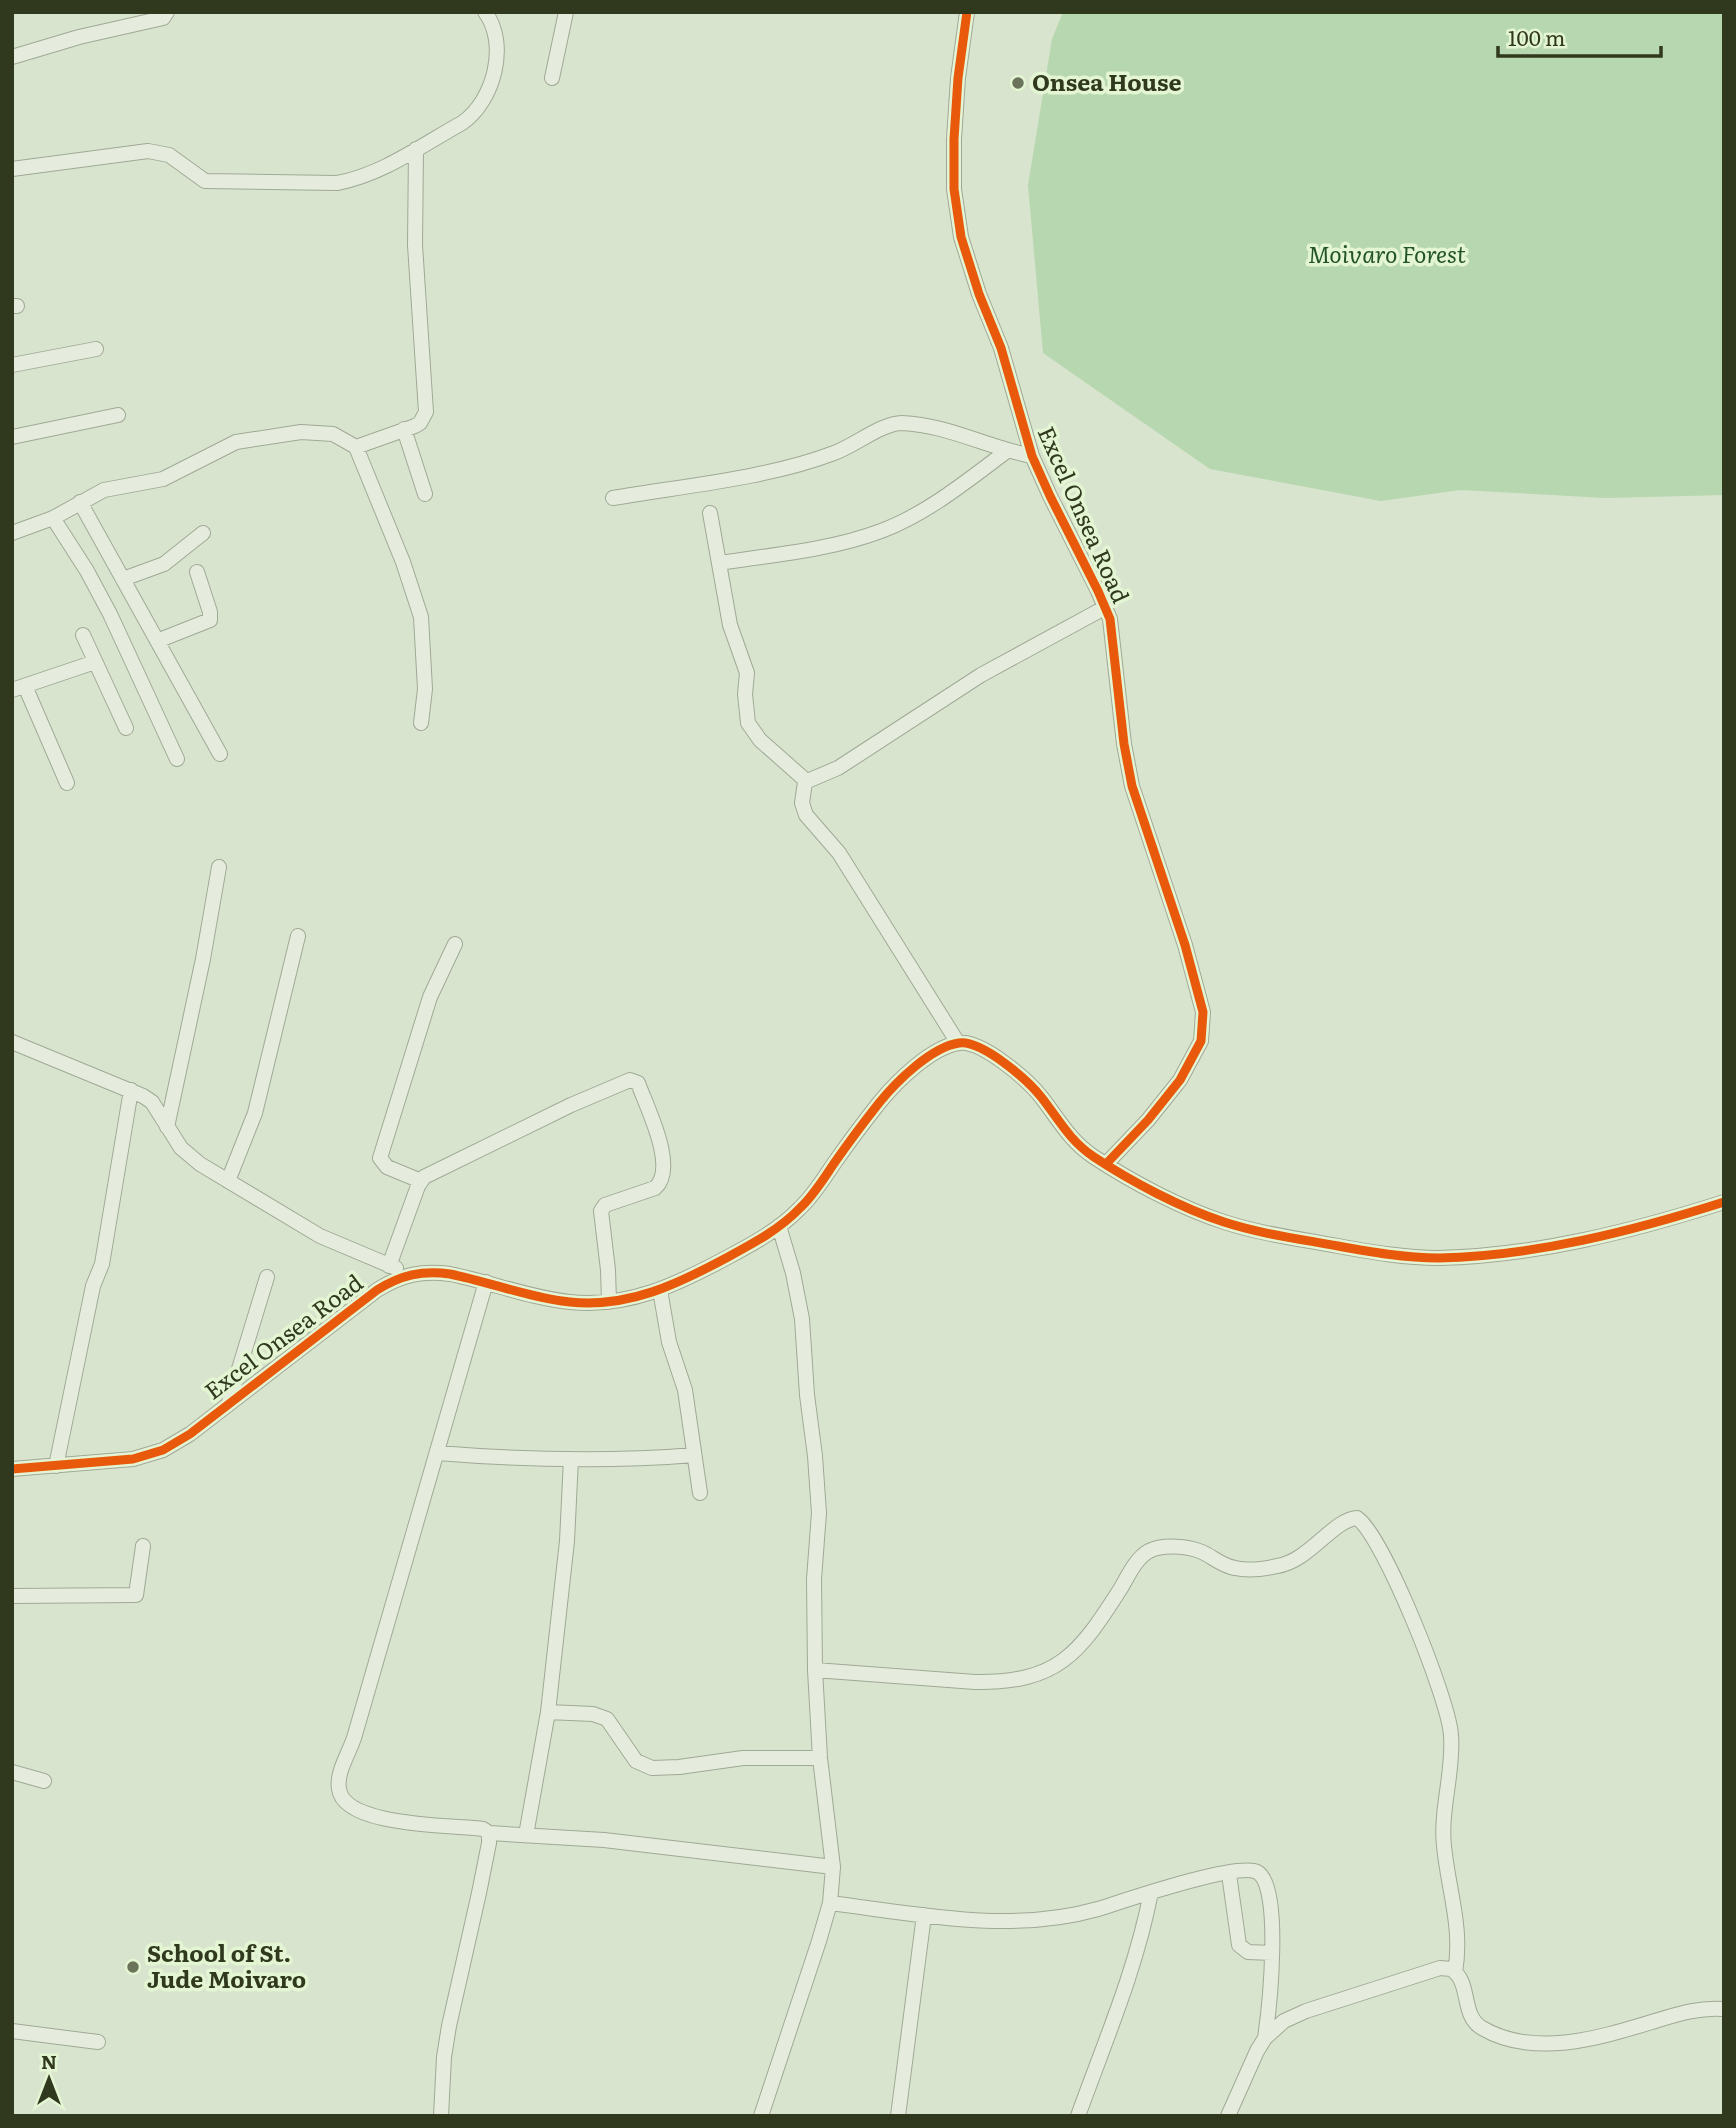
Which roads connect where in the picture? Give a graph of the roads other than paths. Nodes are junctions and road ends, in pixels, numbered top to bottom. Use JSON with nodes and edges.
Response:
{"nodes":[{"id":1,"x":167,"y":12,"type":"edge"},
{"id":2,"x":485,"y":12,"type":"edge"},
{"id":3,"x":566,"y":12,"type":"edge"},
{"id":4,"x":967,"y":12,"type":"edge"},
{"id":5,"x":12,"y":57,"type":"edge"},
{"id":6,"x":552,"y":78,"type":"dead end"},
{"id":7,"x":416,"y":149,"type":"junction"},
{"id":8,"x":12,"y":169,"type":"edge"},
{"id":9,"x":96,"y":349,"type":"dead end"},
{"id":10,"x":12,"y":365,"type":"edge"},
{"id":11,"x":118,"y":415,"type":"dead end"},
{"id":12,"x":404,"y":429,"type":"junction"},
{"id":13,"x":12,"y":436,"type":"edge"},
{"id":14,"x":356,"y":447,"type":"junction"},
{"id":15,"x":1007,"y":451,"type":"junction"},
{"id":16,"x":1032,"y":456,"type":"junction"},
{"id":17,"x":425,"y":494,"type":"dead end"},
{"id":18,"x":614,"y":498,"type":"dead end"},
{"id":19,"x":80,"y":502,"type":"junction"},
{"id":20,"x":710,"y":513,"type":"dead end"},
{"id":21,"x":53,"y":518,"type":"junction"},
{"id":22,"x":12,"y":533,"type":"edge"},
{"id":23,"x":203,"y":533,"type":"dead end"},
{"id":24,"x":719,"y":563,"type":"junction"},
{"id":25,"x":197,"y":572,"type":"dead end"},
{"id":26,"x":123,"y":579,"type":"junction"},
{"id":27,"x":1106,"y":607,"type":"junction"},
{"id":28,"x":83,"y":635,"type":"dead end"},
{"id":29,"x":158,"y":641,"type":"junction"},
{"id":30,"x":95,"y":662,"type":"junction"},
{"id":31,"x":18,"y":688,"type":"edge"},
{"id":32,"x":421,"y":723,"type":"dead end"},
{"id":33,"x":126,"y":729,"type":"dead end"},
{"id":34,"x":220,"y":754,"type":"dead end"},
{"id":35,"x":177,"y":759,"type":"dead end"},
{"id":36,"x":805,"y":782,"type":"junction"},
{"id":37,"x":67,"y":783,"type":"dead end"},
{"id":38,"x":219,"y":867,"type":"dead end"},
{"id":39,"x":298,"y":936,"type":"dead end"},
{"id":40,"x":455,"y":944,"type":"dead end"},
{"id":41,"x":12,"y":1042,"type":"edge"},
{"id":42,"x":958,"y":1043,"type":"junction"},
{"id":43,"x":131,"y":1090,"type":"junction"},
{"id":44,"x":167,"y":1127,"type":"junction"},
{"id":45,"x":1106,"y":1164,"type":"junction"},
{"id":46,"x":228,"y":1181,"type":"junction"},
{"id":47,"x":421,"y":1181,"type":"junction"},
{"id":48,"x":1724,"y":1202,"type":"edge"},
{"id":49,"x":779,"y":1226,"type":"junction"},
{"id":50,"x":389,"y":1266,"type":"junction"},
{"id":51,"x":412,"y":1274,"type":"junction"},
{"id":52,"x":267,"y":1277,"type":"dead end"},
{"id":53,"x":486,"y":1282,"type":"junction"},
{"id":54,"x":660,"y":1290,"type":"junction"},
{"id":55,"x":609,"y":1302,"type":"junction"},
{"id":56,"x":228,"y":1405,"type":"junction"},
{"id":57,"x":438,"y":1453,"type":"junction"},
{"id":58,"x":694,"y":1455,"type":"junction"},
{"id":59,"x":571,"y":1459,"type":"junction"},
{"id":60,"x":56,"y":1466,"type":"junction"},
{"id":61,"x":12,"y":1469,"type":"edge"},
{"id":62,"x":700,"y":1493,"type":"dead end"},
{"id":63,"x":143,"y":1546,"type":"dead end"},
{"id":64,"x":12,"y":1596,"type":"edge"},
{"id":65,"x":815,"y":1670,"type":"junction"},
{"id":66,"x":548,"y":1712,"type":"junction"},
{"id":67,"x":820,"y":1758,"type":"junction"},
{"id":68,"x":12,"y":1772,"type":"edge"},
{"id":69,"x":44,"y":1781,"type":"dead end"},
{"id":70,"x":489,"y":1833,"type":"junction"},
{"id":71,"x":526,"y":1835,"type":"junction"},
{"id":72,"x":833,"y":1867,"type":"junction"},
{"id":73,"x":1229,"y":1874,"type":"junction"},
{"id":74,"x":1151,"y":1892,"type":"junction"},
{"id":75,"x":830,"y":1903,"type":"junction"},
{"id":76,"x":924,"y":1915,"type":"junction"},
{"id":77,"x":1272,"y":1954,"type":"junction"},
{"id":78,"x":1455,"y":1972,"type":"junction"},
{"id":79,"x":1724,"y":2009,"type":"edge"},
{"id":80,"x":12,"y":2031,"type":"edge"},
{"id":81,"x":1265,"y":2038,"type":"junction"},
{"id":82,"x":98,"y":2042,"type":"dead end"},
{"id":83,"x":441,"y":2116,"type":"edge"},
{"id":84,"x":761,"y":2116,"type":"edge"},
{"id":85,"x":898,"y":2116,"type":"edge"},
{"id":86,"x":1077,"y":2116,"type":"edge"},
{"id":87,"x":1228,"y":2116,"type":"edge"}],
"edges":[{"from":1,"to":5,"type":"street"},
{"from":2,"to":7,"type":"street"},
{"from":3,"to":6,"type":"street"},
{"from":4,"to":16,"type":"street","name":"Excel Onsea Road"},
{"from":7,"to":8,"type":"street"},
{"from":7,"to":12,"type":"street"},
{"from":9,"to":10,"type":"street"},
{"from":11,"to":13,"type":"street"},
{"from":12,"to":14,"type":"street"},
{"from":12,"to":17,"type":"street"},
{"from":14,"to":19,"type":"street"},
{"from":14,"to":32,"type":"street"},
{"from":15,"to":16,"type":"street"},
{"from":15,"to":18,"type":"street"},
{"from":15,"to":24,"type":"street"},
{"from":16,"to":27,"type":"street","name":"Excel Onsea Road"},
{"from":19,"to":21,"type":"street"},
{"from":19,"to":26,"type":"street"},
{"from":20,"to":24,"type":"street"},
{"from":21,"to":22,"type":"street"},
{"from":21,"to":35,"type":"street"},
{"from":23,"to":26,"type":"street"},
{"from":24,"to":36,"type":"street"},
{"from":25,"to":29,"type":"street"},
{"from":26,"to":29,"type":"street"},
{"from":27,"to":36,"type":"street"},
{"from":27,"to":45,"type":"street","name":"Excel Onsea Road"},
{"from":28,"to":30,"type":"street"},
{"from":29,"to":34,"type":"street"},
{"from":30,"to":31,"type":"street"},
{"from":30,"to":33,"type":"street"},
{"from":31,"to":37,"type":"street"},
{"from":36,"to":42,"type":"street"},
{"from":38,"to":44,"type":"street"},
{"from":39,"to":46,"type":"street"},
{"from":40,"to":47,"type":"street"},
{"from":41,"to":43,"type":"street"},
{"from":42,"to":45,"type":"street"},
{"from":42,"to":49,"type":"street","name":"Excel Onsea Road"},
{"from":43,"to":44,"type":"street"},
{"from":43,"to":60,"type":"street"},
{"from":44,"to":46,"type":"street"},
{"from":45,"to":48,"type":"street"},
{"from":46,"to":50,"type":"street"},
{"from":47,"to":50,"type":"street"},
{"from":47,"to":55,"type":"street"},
{"from":49,"to":54,"type":"street","name":"Excel Onsea Road"},
{"from":49,"to":65,"type":"street"},
{"from":50,"to":51,"type":"street"},
{"from":51,"to":53,"type":"street","name":"Excel Onsea Road"},
{"from":51,"to":56,"type":"street","name":"Excel Onsea Road"},
{"from":52,"to":56,"type":"street"},
{"from":53,"to":55,"type":"street","name":"Excel Onsea Road"},
{"from":53,"to":57,"type":"street"},
{"from":54,"to":55,"type":"street","name":"Excel Onsea Road"},
{"from":54,"to":58,"type":"street"},
{"from":56,"to":60,"type":"street","name":"Excel Onsea Road"},
{"from":57,"to":59,"type":"street"},
{"from":57,"to":70,"type":"street"},
{"from":58,"to":59,"type":"street"},
{"from":58,"to":62,"type":"street"},
{"from":59,"to":66,"type":"street"},
{"from":60,"to":61,"type":"street","name":"Excel Onsea Road"},
{"from":63,"to":64,"type":"street"},
{"from":65,"to":67,"type":"street"},
{"from":65,"to":78,"type":"street"},
{"from":66,"to":67,"type":"street"},
{"from":66,"to":71,"type":"street"},
{"from":67,"to":72,"type":"street"},
{"from":68,"to":69,"type":"street"},
{"from":70,"to":71,"type":"street"},
{"from":70,"to":83,"type":"street"},
{"from":71,"to":72,"type":"street"},
{"from":72,"to":75,"type":"street"},
{"from":73,"to":74,"type":"street"},
{"from":73,"to":77,"type":"street"},
{"from":73,"to":77,"type":"street"},
{"from":74,"to":76,"type":"street"},
{"from":74,"to":86,"type":"street"},
{"from":75,"to":76,"type":"street"},
{"from":75,"to":84,"type":"street"},
{"from":76,"to":85,"type":"street"},
{"from":77,"to":81,"type":"street"},
{"from":78,"to":79,"type":"street"},
{"from":78,"to":81,"type":"street"},
{"from":80,"to":82,"type":"street"},
{"from":81,"to":87,"type":"street"}]}
